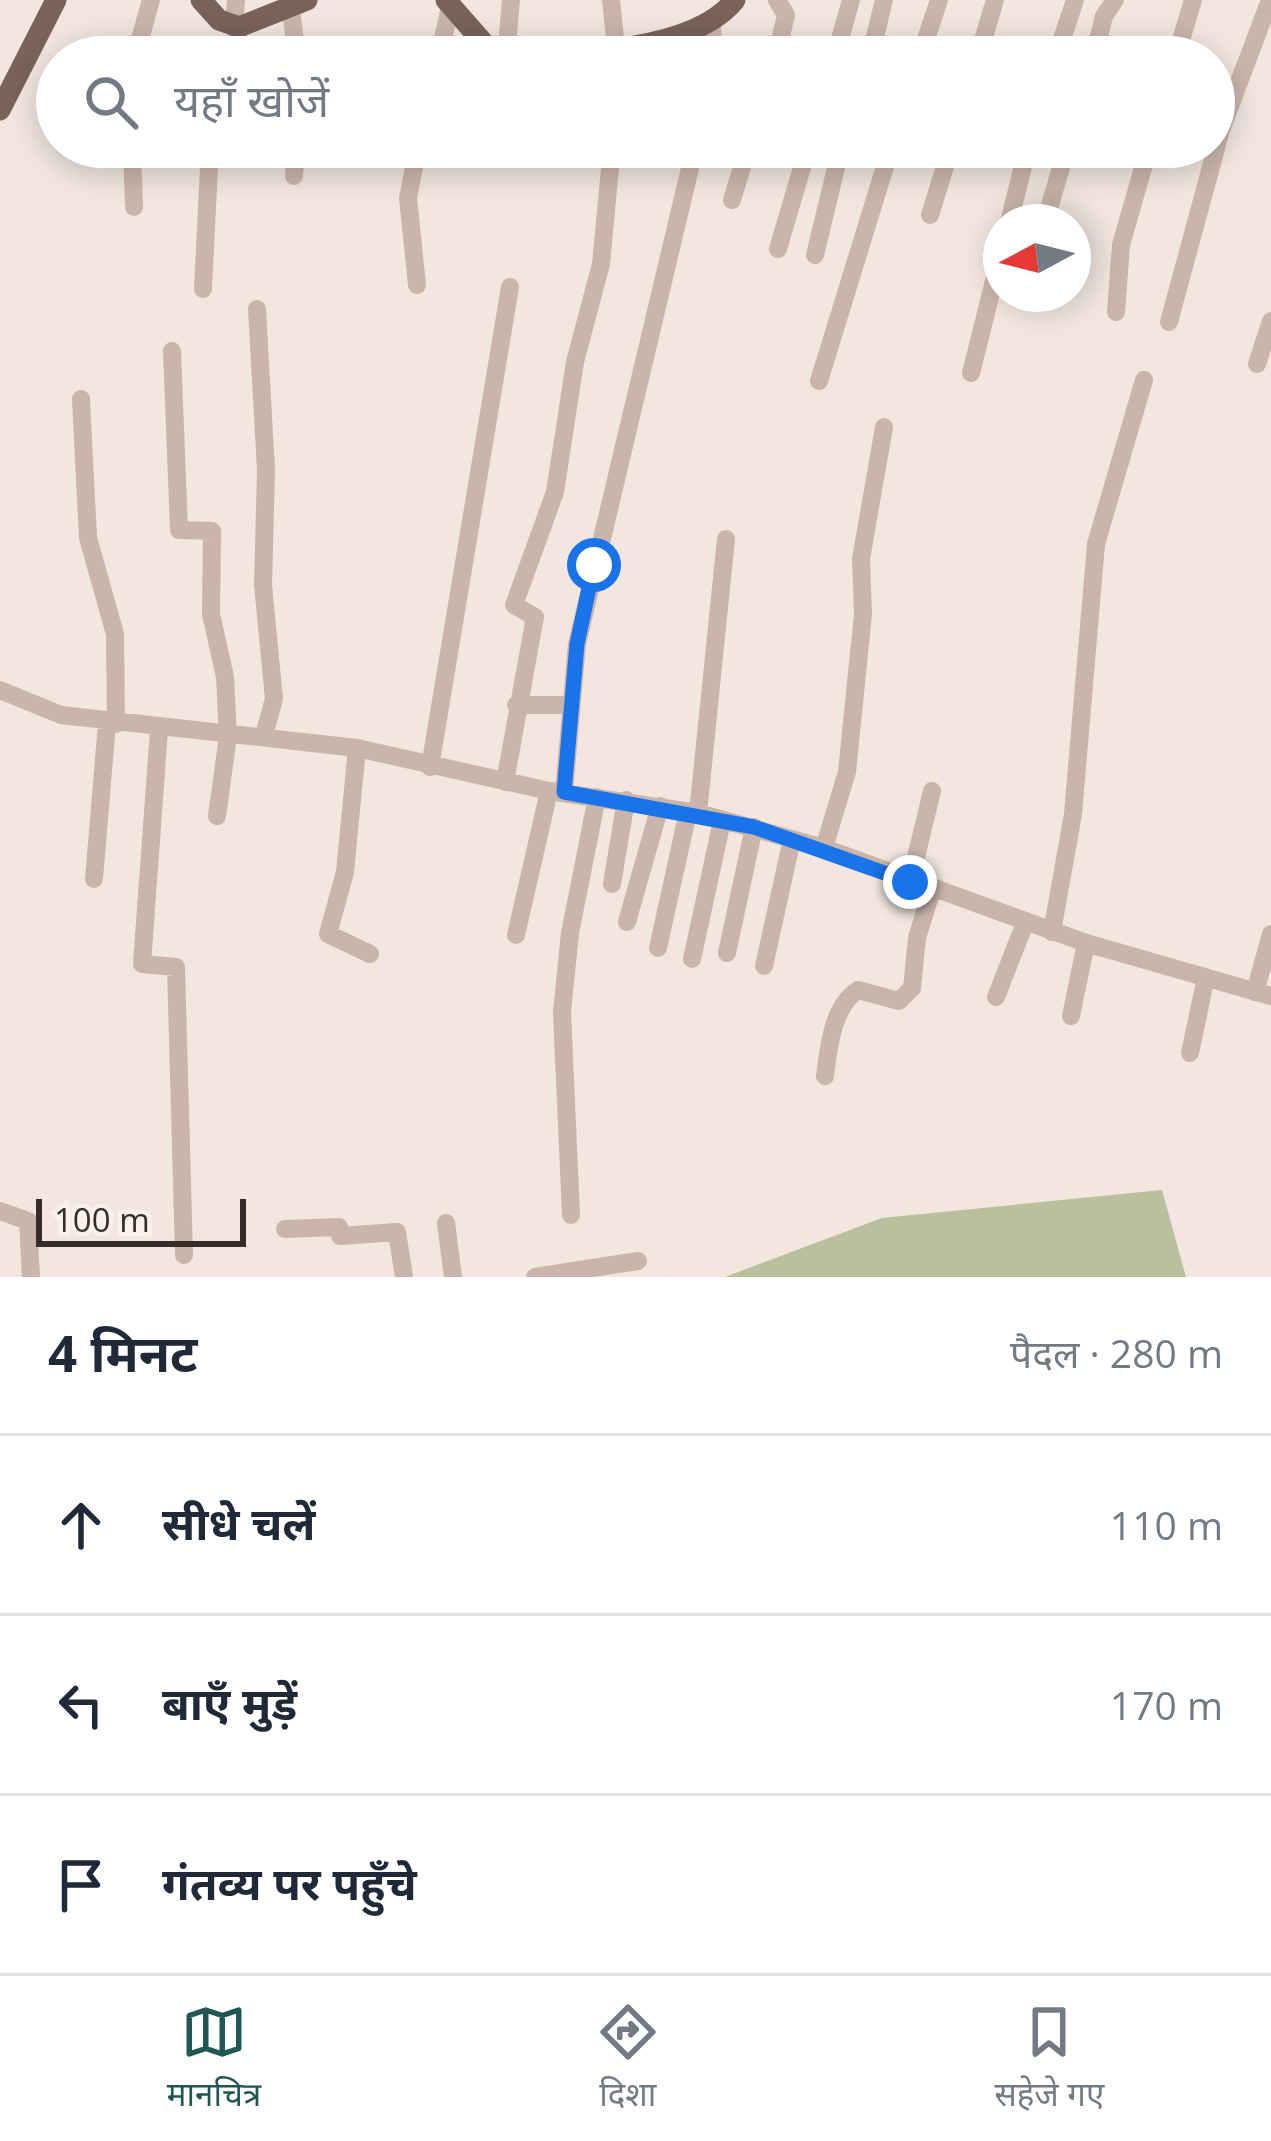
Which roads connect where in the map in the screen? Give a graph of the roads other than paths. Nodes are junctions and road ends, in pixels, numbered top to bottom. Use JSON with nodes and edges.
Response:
{"nodes":[{"id":1,"x":56,"y":0,"type":"edge"},
{"id":2,"x":152,"y":0,"type":"edge"},
{"id":3,"x":201,"y":0,"type":"edge"},
{"id":4,"x":236,"y":0,"type":"edge"},
{"id":5,"x":511,"y":0,"type":"edge"},
{"id":6,"x":611,"y":0,"type":"edge"},
{"id":7,"x":777,"y":0,"type":"edge"},
{"id":8,"x":851,"y":0,"type":"edge"},
{"id":9,"x":884,"y":0,"type":"edge"},
{"id":10,"x":939,"y":0,"type":"edge"},
{"id":11,"x":995,"y":0,"type":"edge"},
{"id":12,"x":1075,"y":0,"type":"edge"},
{"id":13,"x":1115,"y":0,"type":"edge"},
{"id":14,"x":1193,"y":0,"type":"edge"},
{"id":15,"x":1270,"y":0,"type":"edge"},
{"id":16,"x":448,"y":3,"type":"edge"},
{"id":17,"x":299,"y":5,"type":"edge"},
{"id":18,"x":723,"y":9,"type":"edge"},
{"id":19,"x":237,"y":26,"type":"junction"},
{"id":20,"x":38,"y":36,"type":"edge"},
{"id":21,"x":141,"y":36,"type":"edge"},
{"id":22,"x":235,"y":36,"type":"edge"},
{"id":23,"x":298,"y":36,"type":"edge"},
{"id":24,"x":442,"y":36,"type":"edge"},
{"id":25,"x":477,"y":36,"type":"edge"},
{"id":26,"x":508,"y":36,"type":"edge"},
{"id":27,"x":608,"y":36,"type":"edge"},
{"id":28,"x":650,"y":36,"type":"edge"},
{"id":29,"x":781,"y":36,"type":"edge"},
{"id":30,"x":841,"y":36,"type":"edge"},
{"id":31,"x":875,"y":36,"type":"edge"},
{"id":32,"x":927,"y":36,"type":"edge"},
{"id":33,"x":984,"y":36,"type":"edge"},
{"id":34,"x":1063,"y":36,"type":"edge"},
{"id":35,"x":1099,"y":36,"type":"edge"},
{"id":36,"x":1182,"y":36,"type":"edge"},
{"id":37,"x":36,"y":39,"type":"edge"},
{"id":38,"x":1235,"y":93,"type":"edge"},
{"id":39,"x":0,"y":110,"type":"edge"},
{"id":40,"x":133,"y":168,"type":"edge"},
{"id":41,"x":209,"y":168,"type":"edge"},
{"id":42,"x":295,"y":168,"type":"edge"},
{"id":43,"x":414,"y":168,"type":"edge"},
{"id":44,"x":610,"y":168,"type":"edge"},
{"id":45,"x":690,"y":168,"type":"edge"},
{"id":46,"x":742,"y":168,"type":"edge"},
{"id":47,"x":802,"y":168,"type":"edge"},
{"id":48,"x":836,"y":168,"type":"edge"},
{"id":49,"x":885,"y":168,"type":"edge"},
{"id":50,"x":944,"y":168,"type":"edge"},
{"id":51,"x":1023,"y":168,"type":"edge"},
{"id":52,"x":1061,"y":168,"type":"edge"},
{"id":53,"x":1143,"y":168,"type":"edge"},
{"id":54,"x":1211,"y":168,"type":"edge"},
{"id":55,"x":294,"y":176,"type":"dead end"},
{"id":56,"x":732,"y":200,"type":"dead end"},
{"id":57,"x":1014,"y":204,"type":"edge"},
{"id":58,"x":1050,"y":204,"type":"edge"},
{"id":59,"x":134,"y":207,"type":"dead end"},
{"id":60,"x":930,"y":215,"type":"dead end"},
{"id":61,"x":778,"y":249,"type":"dead end"},
{"id":62,"x":815,"y":256,"type":"dead end"},
{"id":63,"x":417,"y":285,"type":"dead end"},
{"id":64,"x":510,"y":286,"type":"dead end"},
{"id":65,"x":203,"y":289,"type":"dead end"},
{"id":66,"x":256,"y":309,"type":"dead end"},
{"id":67,"x":986,"y":312,"type":"edge"},
{"id":68,"x":1116,"y":312,"type":"dead end"},
{"id":69,"x":1271,"y":321,"type":"edge"},
{"id":70,"x":1169,"y":322,"type":"dead end"},
{"id":71,"x":172,"y":351,"type":"dead end"},
{"id":72,"x":1257,"y":364,"type":"dead end"},
{"id":73,"x":971,"y":374,"type":"dead end"},
{"id":74,"x":1144,"y":380,"type":"dead end"},
{"id":75,"x":819,"y":381,"type":"dead end"},
{"id":76,"x":81,"y":398,"type":"dead end"},
{"id":77,"x":884,"y":427,"type":"dead end"},
{"id":78,"x":726,"y":539,"type":"dead end"},
{"id":79,"x":0,"y":690,"type":"edge"},
{"id":80,"x":516,"y":705,"type":"junction"},
{"id":81,"x":571,"y":705,"type":"junction"},
{"id":82,"x":111,"y":723,"type":"junction"},
{"id":83,"x":159,"y":730,"type":"junction"},
{"id":84,"x":264,"y":735,"type":"junction"},
{"id":85,"x":228,"y":736,"type":"junction"},
{"id":86,"x":357,"y":748,"type":"junction"},
{"id":87,"x":430,"y":767,"type":"junction"},
{"id":88,"x":505,"y":782,"type":"junction"},
{"id":89,"x":932,"y":791,"type":"dead end"},
{"id":90,"x":556,"y":792,"type":"junction"},
{"id":91,"x":597,"y":797,"type":"junction"},
{"id":92,"x":626,"y":800,"type":"junction"},
{"id":93,"x":660,"y":806,"type":"junction"},
{"id":94,"x":693,"y":812,"type":"junction"},
{"id":95,"x":217,"y":816,"type":"dead end"},
{"id":96,"x":722,"y":821,"type":"junction"},
{"id":97,"x":754,"y":827,"type":"junction"},
{"id":98,"x":792,"y":839,"type":"junction"},
{"id":99,"x":824,"y":848,"type":"junction"},
{"id":100,"x":94,"y":879,"type":"dead end"},
{"id":101,"x":910,"y":882,"type":"junction"},
{"id":102,"x":612,"y":884,"type":"dead end"},
{"id":103,"x":932,"y":889,"type":"junction"},
{"id":104,"x":627,"y":922,"type":"dead end"},
{"id":105,"x":1025,"y":923,"type":"junction"},
{"id":106,"x":1052,"y":932,"type":"junction"},
{"id":107,"x":1271,"y":934,"type":"edge"},
{"id":108,"x":516,"y":935,"type":"dead end"},
{"id":109,"x":1086,"y":943,"type":"junction"},
{"id":110,"x":658,"y":948,"type":"dead end"},
{"id":111,"x":727,"y":953,"type":"dead end"},
{"id":112,"x":370,"y":954,"type":"dead end"},
{"id":113,"x":692,"y":959,"type":"dead end"},
{"id":114,"x":764,"y":966,"type":"dead end"},
{"id":115,"x":1206,"y":977,"type":"junction"},
{"id":116,"x":1263,"y":994,"type":"edge"},
{"id":117,"x":995,"y":997,"type":"dead end"},
{"id":118,"x":1071,"y":1016,"type":"dead end"},
{"id":119,"x":1190,"y":1053,"type":"dead end"},
{"id":120,"x":825,"y":1076,"type":"dead end"},
{"id":121,"x":0,"y":1211,"type":"edge"},
{"id":122,"x":571,"y":1215,"type":"dead end"},
{"id":123,"x":446,"y":1223,"type":"dead end"},
{"id":124,"x":285,"y":1229,"type":"dead end"},
{"id":125,"x":184,"y":1255,"type":"dead end"},
{"id":126,"x":638,"y":1261,"type":"dead end"},
{"id":127,"x":32,"y":1277,"type":"edge"},
{"id":128,"x":404,"y":1277,"type":"edge"},
{"id":129,"x":453,"y":1277,"type":"edge"},
{"id":130,"x":535,"y":1277,"type":"edge"}],
"edges":[{"from":1,"to":20,"type":"main road"},
{"from":2,"to":21,"type":"street"},
{"from":3,"to":19,"type":"main road"},
{"from":4,"to":19,"type":"street"},
{"from":5,"to":26,"type":"street"},
{"from":6,"to":27,"type":"street"},
{"from":7,"to":29,"type":"street"},
{"from":8,"to":30,"type":"street"},
{"from":9,"to":31,"type":"street"},
{"from":10,"to":32,"type":"street"},
{"from":11,"to":33,"type":"street"},
{"from":12,"to":34,"type":"street"},
{"from":13,"to":35,"type":"street"},
{"from":14,"to":36,"type":"street"},
{"from":15,"to":38,"type":"street"},
{"from":16,"to":24,"type":"street"},
{"from":16,"to":25,"type":"main road"},
{"from":17,"to":19,"type":"main road"},
{"from":17,"to":23,"type":"street"},
{"from":18,"to":28,"type":"main road"},
{"from":19,"to":22,"type":"street"},
{"from":37,"to":39,"type":"main road"},
{"from":40,"to":59,"type":"street"},
{"from":41,"to":65,"type":"street"},
{"from":42,"to":55,"type":"street"},
{"from":43,"to":63,"type":"street"},
{"from":44,"to":80,"type":"street"},
{"from":45,"to":81,"type":"street"},
{"from":46,"to":56,"type":"street"},
{"from":47,"to":61,"type":"street"},
{"from":48,"to":62,"type":"street"},
{"from":49,"to":75,"type":"street"},
{"from":50,"to":60,"type":"street"},
{"from":51,"to":57,"type":"street"},
{"from":52,"to":58,"type":"street"},
{"from":53,"to":68,"type":"street"},
{"from":54,"to":70,"type":"street"},
{"from":64,"to":87,"type":"street"},
{"from":66,"to":84,"type":"street"},
{"from":67,"to":73,"type":"street"},
{"from":69,"to":72,"type":"street"},
{"from":71,"to":85,"type":"street"},
{"from":74,"to":106,"type":"street"},
{"from":76,"to":82,"type":"street"},
{"from":77,"to":99,"type":"street"},
{"from":78,"to":94,"type":"street"},
{"from":79,"to":82,"type":"street"},
{"from":80,"to":81,"type":"street"},
{"from":80,"to":88,"type":"street"},
{"from":81,"to":90,"type":"street"},
{"from":82,"to":83,"type":"street"},
{"from":82,"to":100,"type":"street"},
{"from":83,"to":85,"type":"street"},
{"from":83,"to":125,"type":"street"},
{"from":84,"to":85,"type":"street"},
{"from":84,"to":86,"type":"street"},
{"from":85,"to":95,"type":"street"},
{"from":86,"to":87,"type":"street"},
{"from":86,"to":112,"type":"street"},
{"from":87,"to":88,"type":"street"},
{"from":88,"to":90,"type":"street"},
{"from":89,"to":101,"type":"street"},
{"from":90,"to":91,"type":"street"},
{"from":90,"to":108,"type":"street"},
{"from":91,"to":92,"type":"street"},
{"from":91,"to":122,"type":"street"},
{"from":92,"to":93,"type":"street"},
{"from":92,"to":102,"type":"street"},
{"from":93,"to":94,"type":"street"},
{"from":93,"to":104,"type":"street"},
{"from":94,"to":96,"type":"street"},
{"from":94,"to":110,"type":"street"},
{"from":96,"to":97,"type":"street"},
{"from":96,"to":113,"type":"street"},
{"from":97,"to":98,"type":"street"},
{"from":97,"to":111,"type":"street"},
{"from":98,"to":99,"type":"street"},
{"from":98,"to":114,"type":"street"},
{"from":99,"to":101,"type":"street"},
{"from":101,"to":103,"type":"street"},
{"from":103,"to":105,"type":"street"},
{"from":103,"to":120,"type":"street"},
{"from":105,"to":106,"type":"street"},
{"from":105,"to":117,"type":"street"},
{"from":106,"to":109,"type":"street"},
{"from":107,"to":116,"type":"street"},
{"from":109,"to":115,"type":"street"},
{"from":109,"to":118,"type":"street"},
{"from":115,"to":116,"type":"street"},
{"from":115,"to":119,"type":"street"},
{"from":121,"to":127,"type":"street"},
{"from":123,"to":129,"type":"street"},
{"from":124,"to":128,"type":"street"},
{"from":126,"to":130,"type":"street"}]}
